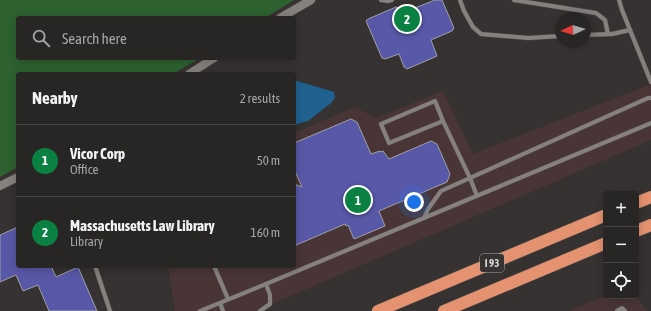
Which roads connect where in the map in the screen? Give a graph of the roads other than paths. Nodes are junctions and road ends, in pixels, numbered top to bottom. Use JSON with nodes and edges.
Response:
{"nodes":[{"id":1,"x":312,"y":0,"type":"edge"},
{"id":2,"x":381,"y":0,"type":"edge"},
{"id":3,"x":392,"y":0,"type":"edge"},
{"id":4,"x":460,"y":0,"type":"edge"},
{"id":5,"x":514,"y":0,"type":"edge"},
{"id":6,"x":619,"y":0,"type":"edge"},
{"id":7,"x":284,"y":16,"type":"edge"},
{"id":8,"x":630,"y":30,"type":"junction"},
{"id":9,"x":608,"y":34,"type":"junction"},
{"id":10,"x":591,"y":35,"type":"edge"},
{"id":11,"x":555,"y":36,"type":"edge"},
{"id":12,"x":211,"y":60,"type":"edge"},
{"id":13,"x":192,"y":72,"type":"edge"},
{"id":14,"x":651,"y":82,"type":"edge"},
{"id":15,"x":651,"y":98,"type":"edge"},
{"id":16,"x":444,"y":121,"type":"junction"},
{"id":17,"x":651,"y":123,"type":"edge"},
{"id":18,"x":16,"y":178,"type":"edge"},
{"id":19,"x":470,"y":178,"type":"junction"},
{"id":20,"x":0,"y":186,"type":"edge"},
{"id":21,"x":477,"y":196,"type":"junction"},
{"id":22,"x":651,"y":196,"type":"edge"},
{"id":23,"x":639,"y":202,"type":"edge"},
{"id":24,"x":603,"y":216,"type":"edge"},
{"id":25,"x":424,"y":218,"type":"junction"},
{"id":26,"x":651,"y":225,"type":"edge"},
{"id":27,"x":639,"y":230,"type":"edge"},
{"id":28,"x":603,"y":244,"type":"edge"},
{"id":29,"x":96,"y":268,"type":"edge"},
{"id":30,"x":215,"y":268,"type":"edge"},
{"id":31,"x":266,"y":284,"type":"junction"},
{"id":32,"x":228,"y":299,"type":"junction"},
{"id":33,"x":220,"y":303,"type":"junction"},
{"id":34,"x":110,"y":311,"type":"edge"},
{"id":35,"x":200,"y":311,"type":"edge"},
{"id":36,"x":223,"y":311,"type":"edge"},
{"id":37,"x":260,"y":311,"type":"edge"},
{"id":38,"x":378,"y":311,"type":"edge"},
{"id":39,"x":444,"y":311,"type":"edge"},
{"id":40,"x":617,"y":311,"type":"edge"},
{"id":41,"x":625,"y":311,"type":"edge"}],
"edges":[{"from":1,"to":7,"type":"street"},
{"from":2,"to":3,"type":"lane"},
{"from":4,"to":11,"type":"lane"},
{"from":5,"to":9,"type":"lane"},
{"from":6,"to":8,"type":"lane"},
{"from":8,"to":9,"type":"lane"},
{"from":8,"to":14,"type":"lane"},
{"from":9,"to":10,"type":"lane"},
{"from":12,"to":13,"type":"street"},
{"from":15,"to":19,"type":"lane"},
{"from":16,"to":16,"type":"lane"},
{"from":16,"to":19,"type":"lane"},
{"from":17,"to":21,"type":"lane"},
{"from":18,"to":20,"type":"street"},
{"from":19,"to":21,"type":"lane"},
{"from":19,"to":25,"type":"lane"},
{"from":21,"to":25,"type":"lane"},
{"from":22,"to":23,"type":"highway"},
{"from":24,"to":38,"type":"highway","number":"I 93"},
{"from":25,"to":31,"type":"lane"},
{"from":26,"to":27,"type":"highway"},
{"from":28,"to":39,"type":"highway","number":"I 93"},
{"from":29,"to":34,"type":"lane"},
{"from":30,"to":32,"type":"lane"},
{"from":31,"to":32,"type":"lane"},
{"from":31,"to":37,"type":"lane"},
{"from":32,"to":33,"type":"lane"},
{"from":33,"to":35,"type":"lane"},
{"from":33,"to":36,"type":"lane"},
{"from":40,"to":41,"type":"lane"}]}
